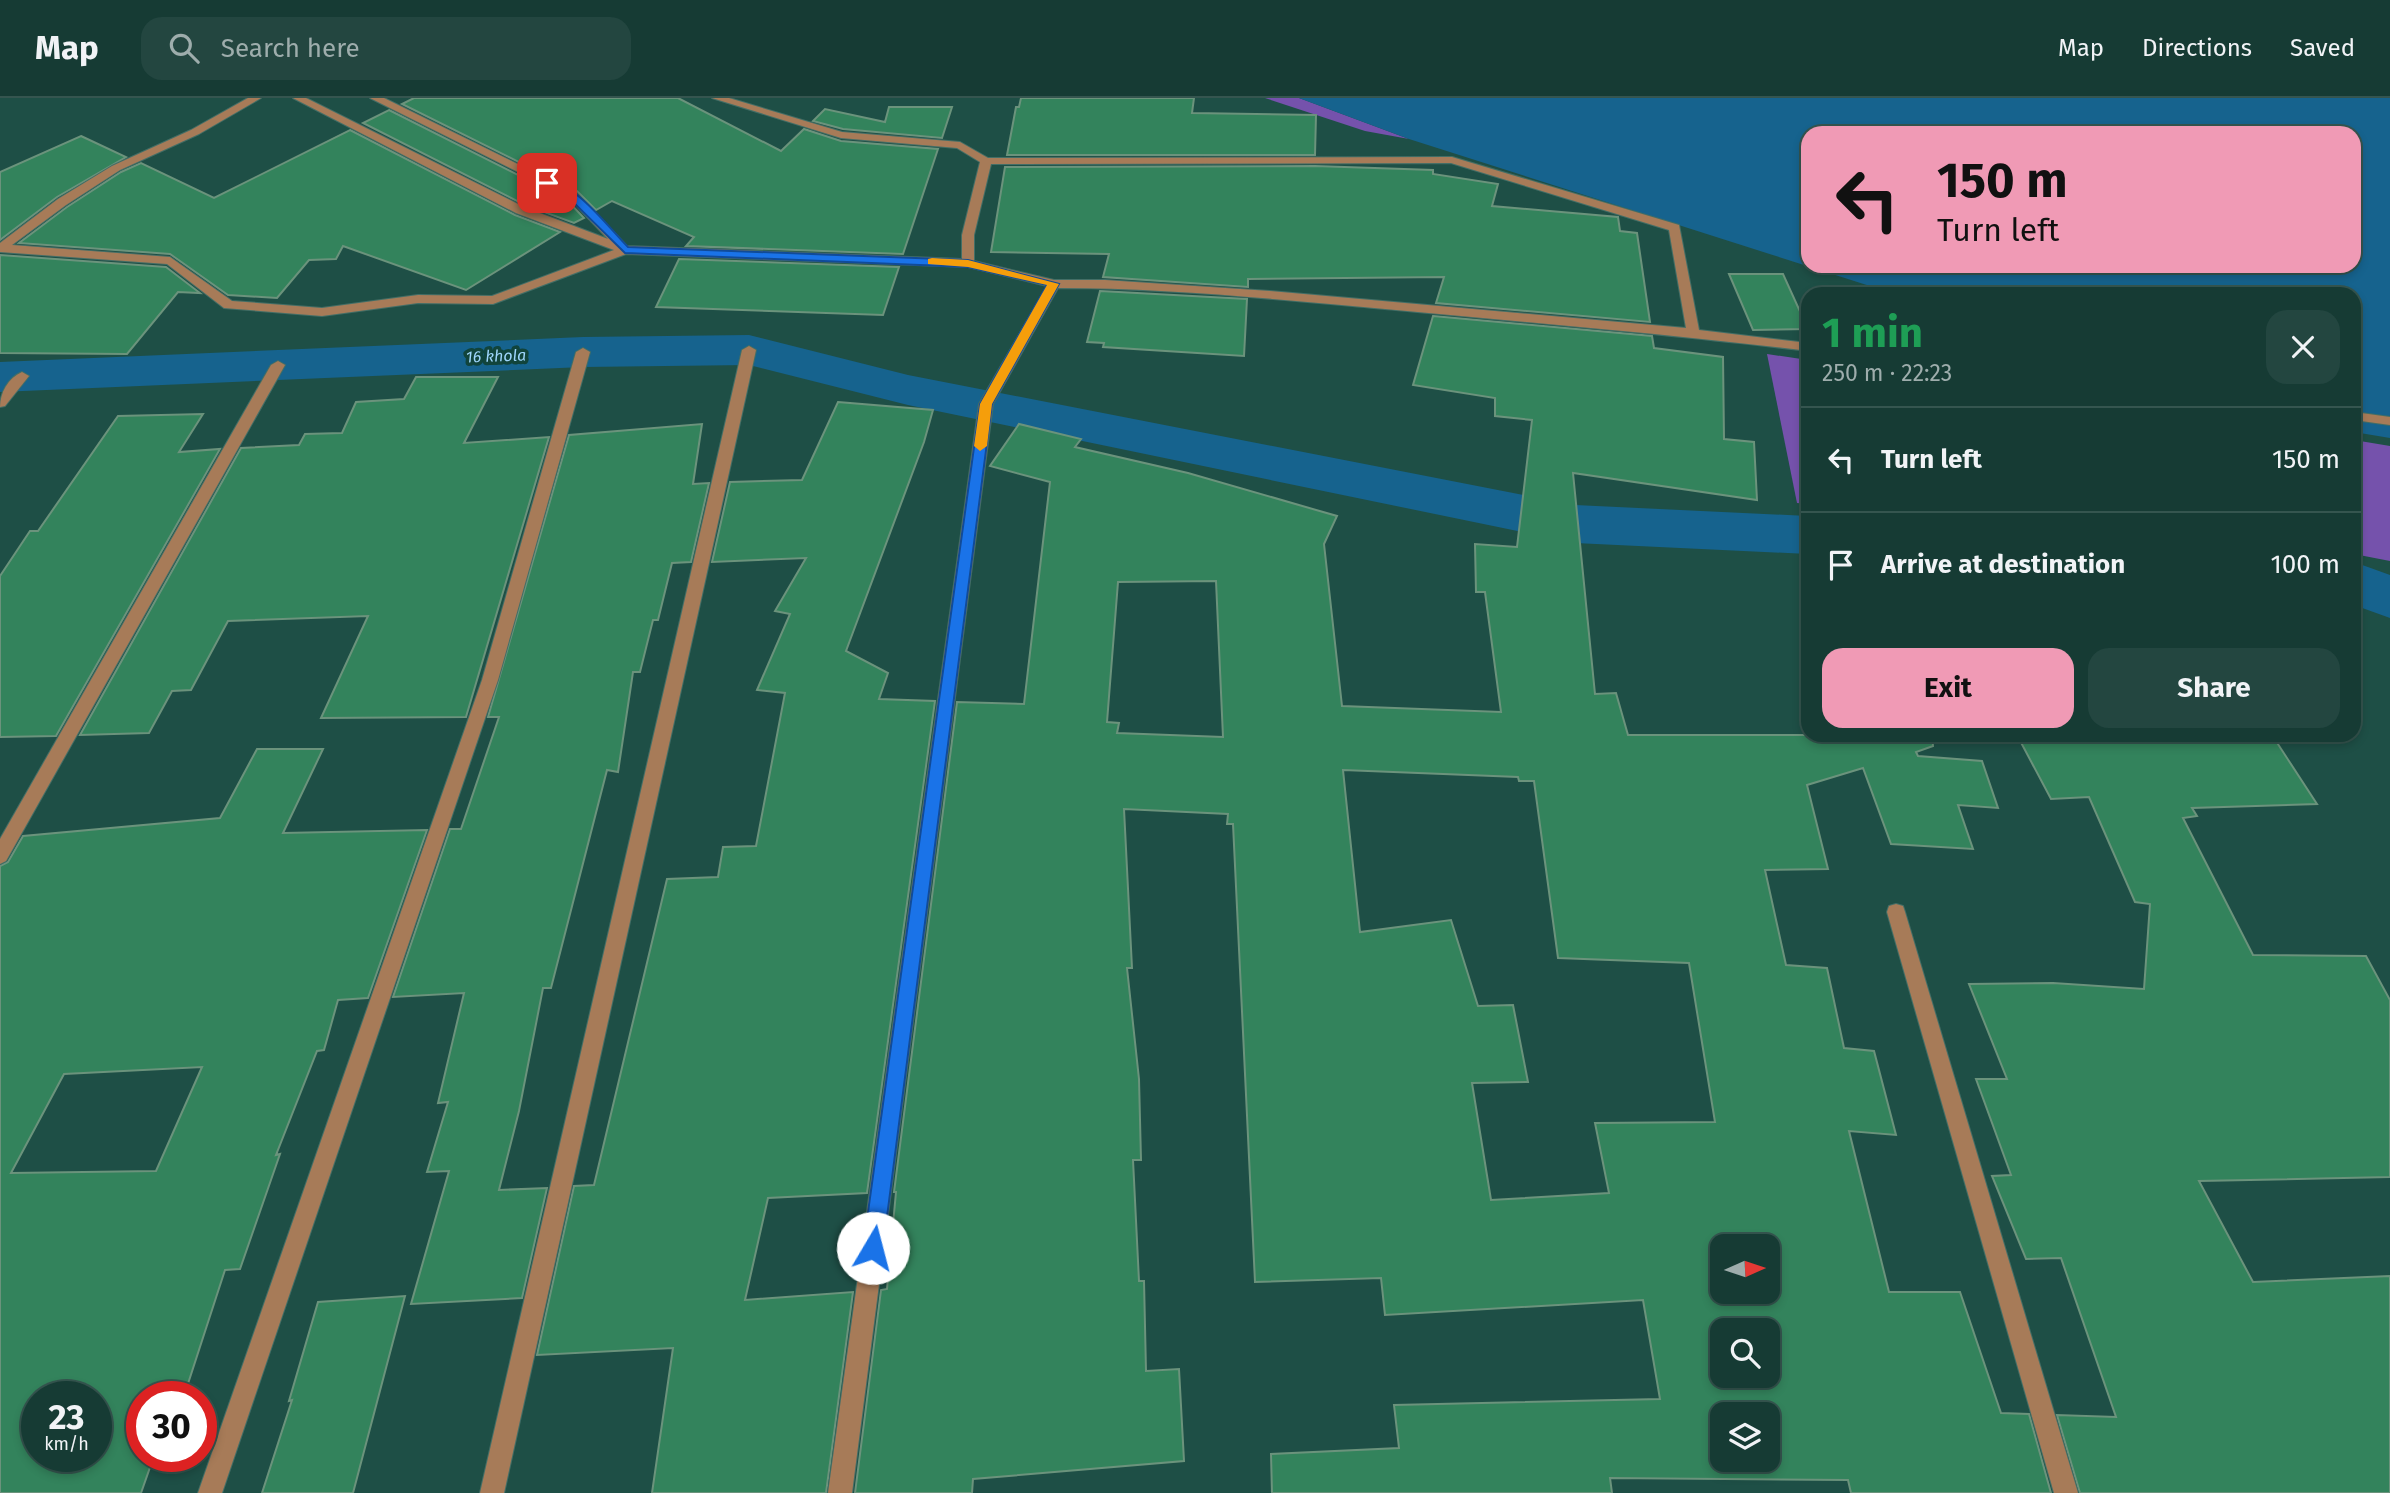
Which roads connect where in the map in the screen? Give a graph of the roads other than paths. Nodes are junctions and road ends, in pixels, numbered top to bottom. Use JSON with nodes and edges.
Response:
{"nodes":[{"id":1,"x":256,"y":98,"type":"edge"},
{"id":2,"x":298,"y":98,"type":"edge"},
{"id":3,"x":375,"y":98,"type":"edge"},
{"id":4,"x":717,"y":98,"type":"edge"},
{"id":5,"x":986,"y":161,"type":"junction"},
{"id":6,"x":0,"y":248,"type":"edge"},
{"id":7,"x":625,"y":250,"type":"junction"},
{"id":8,"x":968,"y":263,"type":"junction"},
{"id":9,"x":1054,"y":284,"type":"junction"},
{"id":10,"x":1693,"y":333,"type":"junction"},
{"id":11,"x":1801,"y":346,"type":"edge"},
{"id":12,"x":749,"y":350,"type":"dead end"},
{"id":13,"x":583,"y":352,"type":"dead end"},
{"id":14,"x":278,"y":365,"type":"dead end"},
{"id":15,"x":22,"y":376,"type":"dead end"},
{"id":16,"x":0,"y":403,"type":"edge"},
{"id":17,"x":2361,"y":417,"type":"edge"},
{"id":18,"x":2390,"y":421,"type":"edge"},
{"id":19,"x":0,"y":856,"type":"edge"},
{"id":20,"x":1895,"y":912,"type":"dead end"},
{"id":21,"x":210,"y":1493,"type":"edge"},
{"id":22,"x":492,"y":1493,"type":"edge"},
{"id":23,"x":840,"y":1493,"type":"edge"},
{"id":24,"x":2066,"y":1493,"type":"edge"}],
"edges":[{"from":1,"to":6,"type":"street"},
{"from":2,"to":7,"type":"street"},
{"from":3,"to":7,"type":"street"},
{"from":4,"to":5,"type":"street"},
{"from":5,"to":8,"type":"street"},
{"from":5,"to":10,"type":"street"},
{"from":6,"to":7,"type":"street"},
{"from":7,"to":8,"type":"street"},
{"from":8,"to":9,"type":"street"},
{"from":9,"to":10,"type":"street"},
{"from":9,"to":23,"type":"street"},
{"from":10,"to":11,"type":"street"},
{"from":12,"to":22,"type":"street"},
{"from":13,"to":21,"type":"street"},
{"from":14,"to":19,"type":"street"},
{"from":15,"to":16,"type":"street"},
{"from":17,"to":18,"type":"street"},
{"from":20,"to":24,"type":"street"}]}
